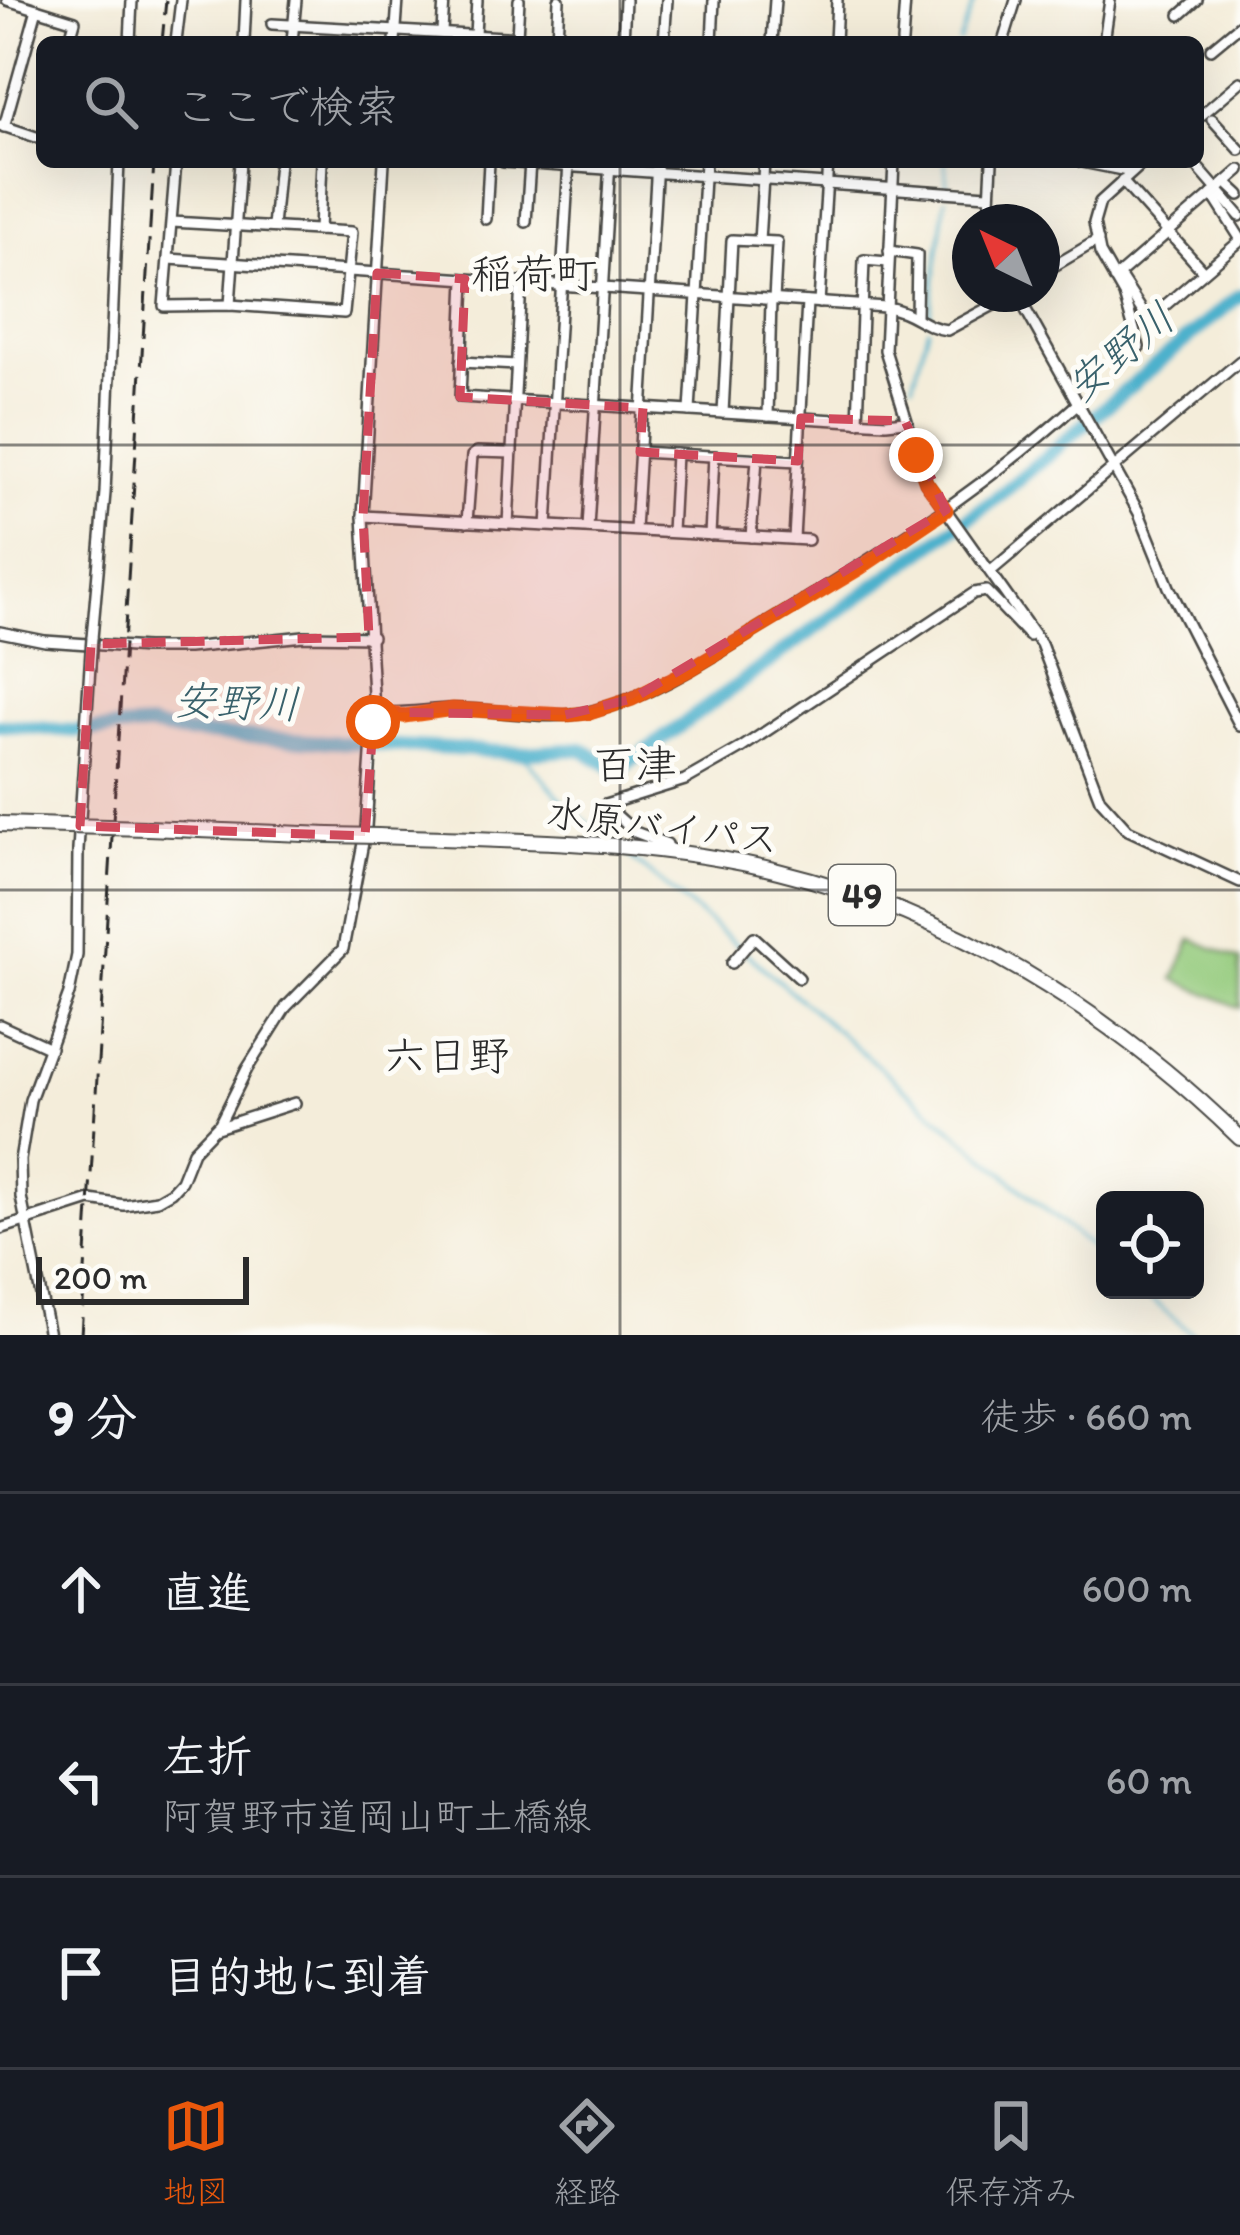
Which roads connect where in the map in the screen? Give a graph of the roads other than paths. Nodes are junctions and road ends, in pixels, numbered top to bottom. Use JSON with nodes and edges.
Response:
{"nodes":[{"id":1,"x":7,"y":0,"type":"edge"},
{"id":2,"x":132,"y":0,"type":"edge"},
{"id":3,"x":181,"y":0,"type":"edge"},
{"id":4,"x":246,"y":0,"type":"edge"},
{"id":5,"x":296,"y":0,"type":"edge"},
{"id":6,"x":398,"y":0,"type":"edge"},
{"id":7,"x":443,"y":0,"type":"edge"},
{"id":8,"x":477,"y":0,"type":"edge"},
{"id":9,"x":519,"y":0,"type":"edge"},
{"id":10,"x":560,"y":0,"type":"edge"},
{"id":11,"x":625,"y":0,"type":"edge"},
{"id":12,"x":667,"y":0,"type":"edge"},
{"id":13,"x":714,"y":0,"type":"edge"},
{"id":14,"x":776,"y":0,"type":"edge"},
{"id":15,"x":837,"y":0,"type":"edge"},
{"id":16,"x":905,"y":0,"type":"edge"},
{"id":17,"x":1016,"y":0,"type":"edge"},
{"id":18,"x":1110,"y":0,"type":"edge"},
{"id":19,"x":1197,"y":0,"type":"edge"},
{"id":20,"x":37,"y":10,"type":"junction"},
{"id":21,"x":1180,"y":15,"type":"dead end"},
{"id":22,"x":272,"y":23,"type":"dead end"},
{"id":23,"x":295,"y":25,"type":"junction"},
{"id":24,"x":1240,"y":25,"type":"edge"},
{"id":25,"x":442,"y":31,"type":"junction"},
{"id":26,"x":475,"y":34,"type":"junction"},
{"id":27,"x":71,"y":36,"type":"edge"},
{"id":28,"x":130,"y":36,"type":"edge"},
{"id":29,"x":177,"y":36,"type":"edge"},
{"id":30,"x":244,"y":36,"type":"edge"},
{"id":31,"x":293,"y":36,"type":"edge"},
{"id":32,"x":396,"y":36,"type":"edge"},
{"id":33,"x":483,"y":36,"type":"edge"},
{"id":34,"x":517,"y":36,"type":"edge"},
{"id":35,"x":557,"y":36,"type":"edge"},
{"id":36,"x":623,"y":36,"type":"edge"},
{"id":37,"x":664,"y":36,"type":"edge"},
{"id":38,"x":712,"y":36,"type":"edge"},
{"id":39,"x":773,"y":36,"type":"edge"},
{"id":40,"x":835,"y":36,"type":"edge"},
{"id":41,"x":902,"y":36,"type":"edge"},
{"id":42,"x":1005,"y":36,"type":"edge"},
{"id":43,"x":1105,"y":36,"type":"edge"},
{"id":44,"x":1210,"y":49,"type":"dead end"},
{"id":45,"x":1239,"y":84,"type":"edge"},
{"id":46,"x":1204,"y":113,"type":"edge"},
{"id":47,"x":1212,"y":119,"type":"dead end"},
{"id":48,"x":2,"y":126,"type":"edge"},
{"id":49,"x":36,"y":133,"type":"edge"},
{"id":50,"x":1240,"y":151,"type":"edge"},
{"id":51,"x":119,"y":168,"type":"edge"},
{"id":52,"x":176,"y":168,"type":"edge"},
{"id":53,"x":239,"y":168,"type":"edge"},
{"id":54,"x":278,"y":168,"type":"edge"},
{"id":55,"x":322,"y":168,"type":"edge"},
{"id":56,"x":384,"y":168,"type":"edge"},
{"id":57,"x":489,"y":168,"type":"edge"},
{"id":58,"x":530,"y":168,"type":"edge"},
{"id":59,"x":569,"y":168,"type":"edge"},
{"id":60,"x":610,"y":168,"type":"edge"},
{"id":61,"x":657,"y":168,"type":"edge"},
{"id":62,"x":663,"y":168,"type":"edge"},
{"id":63,"x":705,"y":168,"type":"edge"},
{"id":64,"x":764,"y":168,"type":"edge"},
{"id":65,"x":827,"y":168,"type":"edge"},
{"id":66,"x":894,"y":168,"type":"edge"},
{"id":67,"x":991,"y":168,"type":"edge"},
{"id":68,"x":1112,"y":168,"type":"edge"},
{"id":69,"x":1137,"y":168,"type":"edge"},
{"id":70,"x":1199,"y":168,"type":"edge"},
{"id":71,"x":1240,"y":170,"type":"edge"},
{"id":72,"x":1132,"y":172,"type":"junction"},
{"id":73,"x":704,"y":175,"type":"junction"},
{"id":74,"x":763,"y":178,"type":"junction"},
{"id":75,"x":1122,"y":181,"type":"junction"},
{"id":76,"x":826,"y":182,"type":"junction"},
{"id":77,"x":893,"y":186,"type":"junction"},
{"id":78,"x":1218,"y":188,"type":"junction"},
{"id":79,"x":988,"y":195,"type":"junction"},
{"id":80,"x":1240,"y":195,"type":"edge"},
{"id":81,"x":988,"y":204,"type":"edge"},
{"id":82,"x":1240,"y":216,"type":"edge"},
{"id":83,"x":486,"y":219,"type":"dead end"},
{"id":84,"x":526,"y":222,"type":"dead end"},
{"id":85,"x":172,"y":223,"type":"junction"},
{"id":86,"x":236,"y":226,"type":"junction"},
{"id":87,"x":273,"y":227,"type":"junction"},
{"id":88,"x":319,"y":230,"type":"junction"},
{"id":89,"x":1168,"y":232,"type":"junction"},
{"id":90,"x":1240,"y":239,"type":"edge"},
{"id":91,"x":1098,"y":240,"type":"junction"},
{"id":92,"x":759,"y":241,"type":"junction"},
{"id":93,"x":888,"y":256,"type":"junction"},
{"id":94,"x":170,"y":259,"type":"junction"},
{"id":95,"x":234,"y":262,"type":"junction"},
{"id":96,"x":1060,"y":262,"type":"edge"},
{"id":97,"x":348,"y":271,"type":"junction"},
{"id":98,"x":1203,"y":272,"type":"junction"},
{"id":99,"x":377,"y":273,"type":"junction"},
{"id":100,"x":1117,"y":277,"type":"junction"},
{"id":101,"x":465,"y":279,"type":"junction"},
{"id":102,"x":520,"y":283,"type":"junction"},
{"id":103,"x":561,"y":286,"type":"junction"},
{"id":104,"x":602,"y":288,"type":"junction"},
{"id":105,"x":650,"y":292,"type":"junction"},
{"id":106,"x":697,"y":295,"type":"junction"},
{"id":107,"x":729,"y":297,"type":"junction"},
{"id":108,"x":773,"y":300,"type":"junction"},
{"id":109,"x":813,"y":302,"type":"junction"},
{"id":110,"x":230,"y":305,"type":"junction"},
{"id":111,"x":862,"y":306,"type":"junction"},
{"id":112,"x":885,"y":307,"type":"junction"},
{"id":113,"x":981,"y":312,"type":"edge"},
{"id":114,"x":1025,"y":312,"type":"edge"},
{"id":115,"x":916,"y":316,"type":"junction"},
{"id":116,"x":1139,"y":347,"type":"dead end"},
{"id":117,"x":1240,"y":361,"type":"edge"},
{"id":118,"x":461,"y":362,"type":"junction"},
{"id":119,"x":516,"y":364,"type":"junction"},
{"id":120,"x":514,"y":400,"type":"junction"},
{"id":121,"x":554,"y":403,"type":"junction"},
{"id":122,"x":596,"y":405,"type":"junction"},
{"id":123,"x":1078,"y":406,"type":"junction"},
{"id":124,"x":643,"y":408,"type":"junction"},
{"id":125,"x":690,"y":411,"type":"junction"},
{"id":126,"x":723,"y":413,"type":"junction"},
{"id":127,"x":768,"y":416,"type":"junction"},
{"id":128,"x":801,"y":418,"type":"junction"},
{"id":129,"x":905,"y":421,"type":"junction"},
{"id":130,"x":858,"y":422,"type":"junction"},
{"id":131,"x":640,"y":452,"type":"junction"},
{"id":132,"x":512,"y":453,"type":"junction"},
{"id":133,"x":676,"y":454,"type":"junction"},
{"id":134,"x":714,"y":456,"type":"junction"},
{"id":135,"x":757,"y":459,"type":"junction"},
{"id":136,"x":798,"y":461,"type":"junction"},
{"id":137,"x":1113,"y":466,"type":"junction"},
{"id":138,"x":948,"y":513,"type":"junction"},
{"id":139,"x":362,"y":516,"type":"junction"},
{"id":140,"x":467,"y":522,"type":"junction"},
{"id":141,"x":508,"y":524,"type":"junction"},
{"id":142,"x":547,"y":526,"type":"junction"},
{"id":143,"x":588,"y":528,"type":"junction"},
{"id":144,"x":635,"y":530,"type":"junction"},
{"id":145,"x":673,"y":532,"type":"junction"},
{"id":146,"x":710,"y":535,"type":"junction"},
{"id":147,"x":752,"y":537,"type":"junction"},
{"id":148,"x":794,"y":539,"type":"junction"},
{"id":149,"x":808,"y":540,"type":"dead end"},
{"id":150,"x":988,"y":567,"type":"junction"},
{"id":151,"x":0,"y":632,"type":"edge"},
{"id":152,"x":1029,"y":636,"type":"dead end"},
{"id":153,"x":372,"y":637,"type":"junction"},
{"id":154,"x":374,"y":717,"type":"junction"},
{"id":155,"x":1240,"y":726,"type":"edge"},
{"id":156,"x":0,"y":824,"type":"edge"},
{"id":157,"x":667,"y":844,"type":"dead end"},
{"id":158,"x":1240,"y":882,"type":"edge"},
{"id":159,"x":732,"y":963,"type":"dead end"},
{"id":160,"x":800,"y":978,"type":"dead end"},
{"id":161,"x":0,"y":1025,"type":"edge"},
{"id":162,"x":50,"y":1048,"type":"junction"},
{"id":163,"x":295,"y":1103,"type":"dead end"},
{"id":164,"x":217,"y":1128,"type":"junction"},
{"id":165,"x":1240,"y":1138,"type":"edge"},
{"id":166,"x":26,"y":1218,"type":"junction"},
{"id":167,"x":0,"y":1229,"type":"edge"},
{"id":168,"x":49,"y":1335,"type":"edge"}],
"edges":[{"from":1,"to":20,"type":"street"},
{"from":2,"to":28,"type":"street"},
{"from":3,"to":29,"type":"street"},
{"from":4,"to":30,"type":"street"},
{"from":5,"to":23,"type":"street"},
{"from":6,"to":32,"type":"street"},
{"from":7,"to":25,"type":"street"},
{"from":8,"to":26,"type":"street"},
{"from":9,"to":34,"type":"street"},
{"from":10,"to":35,"type":"street"},
{"from":11,"to":36,"type":"street"},
{"from":12,"to":37,"type":"street"},
{"from":13,"to":38,"type":"street"},
{"from":14,"to":39,"type":"street"},
{"from":15,"to":40,"type":"street"},
{"from":16,"to":41,"type":"street"},
{"from":17,"to":42,"type":"street"},
{"from":18,"to":43,"type":"street"},
{"from":19,"to":21,"type":"street"},
{"from":20,"to":27,"type":"street"},
{"from":20,"to":48,"type":"street"},
{"from":22,"to":23,"type":"street"},
{"from":23,"to":31,"type":"street"},
{"from":23,"to":32,"type":"street"},
{"from":24,"to":44,"type":"street"},
{"from":25,"to":26,"type":"street"},
{"from":25,"to":32,"type":"street"},
{"from":26,"to":33,"type":"street"},
{"from":45,"to":46,"type":"street"},
{"from":47,"to":50,"type":"street"},
{"from":48,"to":49,"type":"street"},
{"from":51,"to":162,"type":"street","bridge":true},
{"from":52,"to":85,"type":"street"},
{"from":53,"to":86,"type":"street"},
{"from":54,"to":87,"type":"street"},
{"from":55,"to":88,"type":"street"},
{"from":56,"to":99,"type":"street"},
{"from":57,"to":83,"type":"street"},
{"from":58,"to":84,"type":"street"},
{"from":59,"to":103,"type":"street"},
{"from":60,"to":104,"type":"street"},
{"from":61,"to":105,"type":"street"},
{"from":62,"to":73,"type":"street"},
{"from":63,"to":73,"type":"street"},
{"from":64,"to":74,"type":"street"},
{"from":65,"to":76,"type":"street"},
{"from":66,"to":77,"type":"street"},
{"from":67,"to":79,"type":"street"},
{"from":68,"to":72,"type":"street"},
{"from":69,"to":72,"type":"street"},
{"from":70,"to":78,"type":"street"},
{"from":71,"to":78,"type":"street"},
{"from":72,"to":75,"type":"street"},
{"from":73,"to":74,"type":"street"},
{"from":73,"to":106,"type":"street"},
{"from":74,"to":76,"type":"street"},
{"from":74,"to":92,"type":"street"},
{"from":75,"to":89,"type":"street"},
{"from":75,"to":91,"type":"street"},
{"from":76,"to":77,"type":"street"},
{"from":76,"to":109,"type":"street"},
{"from":77,"to":79,"type":"street"},
{"from":77,"to":93,"type":"street"},
{"from":78,"to":80,"type":"street"},
{"from":78,"to":82,"type":"street"},
{"from":78,"to":89,"type":"street"},
{"from":78,"to":90,"type":"street"},
{"from":79,"to":81,"type":"street"},
{"from":85,"to":86,"type":"street"},
{"from":85,"to":94,"type":"street"},
{"from":86,"to":87,"type":"street"},
{"from":86,"to":95,"type":"street"},
{"from":87,"to":88,"type":"street"},
{"from":88,"to":97,"type":"street"},
{"from":89,"to":98,"type":"street"},
{"from":89,"to":100,"type":"street"},
{"from":90,"to":98,"type":"street"},
{"from":91,"to":96,"type":"street"},
{"from":91,"to":100,"type":"street"},
{"from":92,"to":107,"type":"street"},
{"from":92,"to":108,"type":"street"},
{"from":93,"to":111,"type":"street"},
{"from":93,"to":112,"type":"street"},
{"from":93,"to":115,"type":"street"},
{"from":94,"to":95,"type":"street"},
{"from":94,"to":110,"type":"street"},
{"from":95,"to":97,"type":"street"},
{"from":95,"to":110,"type":"street"},
{"from":97,"to":99,"type":"street"},
{"from":97,"to":110,"type":"street"},
{"from":98,"to":100,"type":"street"},
{"from":99,"to":101,"type":"street"},
{"from":99,"to":139,"type":"street"},
{"from":100,"to":116,"type":"street"},
{"from":101,"to":102,"type":"street"},
{"from":101,"to":118,"type":"street"},
{"from":102,"to":103,"type":"street"},
{"from":102,"to":119,"type":"street"},
{"from":103,"to":104,"type":"street"},
{"from":103,"to":121,"type":"street"},
{"from":104,"to":105,"type":"street"},
{"from":104,"to":122,"type":"street"},
{"from":105,"to":106,"type":"street"},
{"from":105,"to":124,"type":"street"},
{"from":106,"to":107,"type":"street"},
{"from":106,"to":125,"type":"street"},
{"from":107,"to":108,"type":"street"},
{"from":107,"to":126,"type":"street"},
{"from":108,"to":109,"type":"street"},
{"from":108,"to":127,"type":"street"},
{"from":109,"to":111,"type":"street"},
{"from":109,"to":128,"type":"street"},
{"from":111,"to":112,"type":"street"},
{"from":111,"to":130,"type":"street"},
{"from":112,"to":115,"type":"street"},
{"from":112,"to":129,"type":"street"},
{"from":113,"to":115,"type":"street"},
{"from":114,"to":123,"type":"street"},
{"from":117,"to":137,"type":"street"},
{"from":118,"to":119,"type":"street"},
{"from":118,"to":120,"type":"street"},
{"from":119,"to":120,"type":"street"},
{"from":120,"to":121,"type":"street"},
{"from":120,"to":132,"type":"street"},
{"from":121,"to":122,"type":"street"},
{"from":121,"to":142,"type":"street"},
{"from":122,"to":124,"type":"street"},
{"from":122,"to":143,"type":"street"},
{"from":123,"to":137,"type":"street"},
{"from":123,"to":138,"type":"street"},
{"from":124,"to":125,"type":"street"},
{"from":124,"to":131,"type":"street"},
{"from":125,"to":126,"type":"street"},
{"from":126,"to":127,"type":"street"},
{"from":127,"to":128,"type":"street"},
{"from":128,"to":130,"type":"street"},
{"from":128,"to":136,"type":"street"},
{"from":129,"to":130,"type":"street"},
{"from":129,"to":138,"type":"street"},
{"from":131,"to":133,"type":"street"},
{"from":131,"to":144,"type":"street"},
{"from":132,"to":140,"type":"street"},
{"from":132,"to":141,"type":"street"},
{"from":133,"to":134,"type":"street"},
{"from":133,"to":145,"type":"street"},
{"from":134,"to":135,"type":"street"},
{"from":134,"to":146,"type":"street"},
{"from":135,"to":136,"type":"street"},
{"from":135,"to":147,"type":"street"},
{"from":136,"to":148,"type":"street"},
{"from":137,"to":150,"type":"street"},
{"from":137,"to":155,"type":"street"},
{"from":138,"to":150,"type":"street"},
{"from":138,"to":154,"type":"street"},
{"from":139,"to":140,"type":"street"},
{"from":139,"to":153,"type":"street"},
{"from":140,"to":141,"type":"street"},
{"from":141,"to":142,"type":"street"},
{"from":142,"to":143,"type":"street"},
{"from":143,"to":144,"type":"street"},
{"from":144,"to":145,"type":"street"},
{"from":145,"to":146,"type":"street"},
{"from":146,"to":147,"type":"street"},
{"from":147,"to":148,"type":"street"},
{"from":148,"to":149,"type":"street"},
{"from":150,"to":158,"type":"street"},
{"from":151,"to":153,"type":"street"},
{"from":152,"to":157,"type":"street"},
{"from":153,"to":154,"type":"street"},
{"from":154,"to":164,"type":"street"},
{"from":156,"to":165,"type":"highway","name":"水原バイパス","number":"49","bridge":true},
{"from":159,"to":160,"type":"street"},
{"from":161,"to":162,"type":"street"},
{"from":162,"to":166,"type":"street"},
{"from":163,"to":164,"type":"street"},
{"from":164,"to":166,"type":"street"},
{"from":166,"to":167,"type":"street"},
{"from":166,"to":168,"type":"street"}]}
